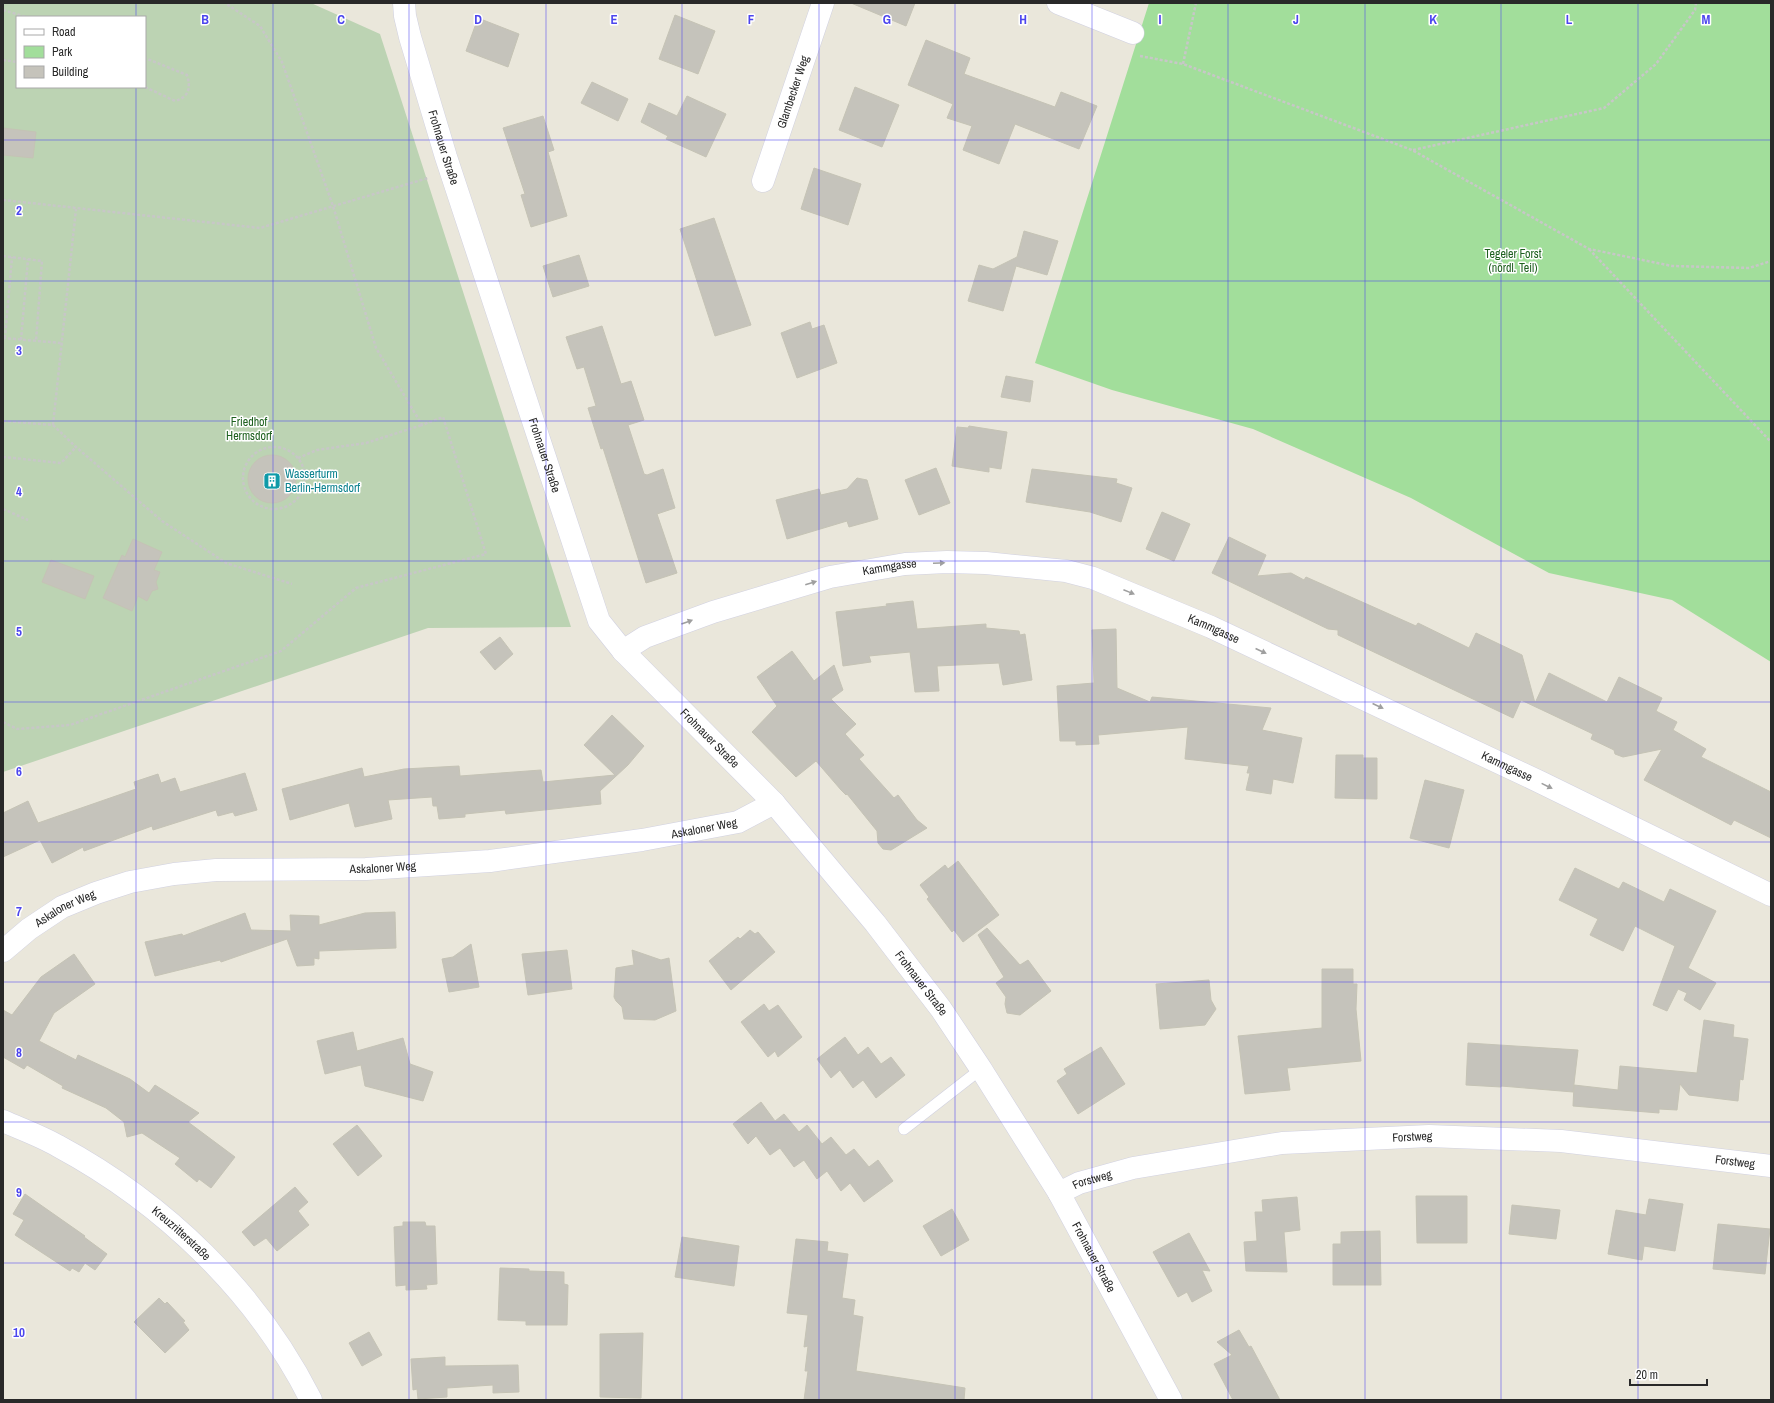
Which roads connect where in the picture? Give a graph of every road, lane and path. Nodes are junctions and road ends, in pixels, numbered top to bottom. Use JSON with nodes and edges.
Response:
{"nodes":[{"id":1,"x":225,"y":3,"type":"edge"},
{"id":2,"x":404,"y":3,"type":"edge"},
{"id":3,"x":823,"y":3,"type":"edge"},
{"id":4,"x":1058,"y":3,"type":"edge"},
{"id":5,"x":1196,"y":3,"type":"edge"},
{"id":6,"x":1696,"y":3,"type":"edge"},
{"id":7,"x":3,"y":10,"type":"edge"},
{"id":8,"x":23,"y":16,"type":"edge"},
{"id":9,"x":1133,"y":33,"type":"dead end"},
{"id":10,"x":1133,"y":55,"type":"dead end"},
{"id":11,"x":146,"y":58,"type":"edge"},
{"id":12,"x":3,"y":60,"type":"edge"},
{"id":13,"x":16,"y":62,"type":"edge"},
{"id":14,"x":1183,"y":64,"type":"junction"},
{"id":15,"x":146,"y":87,"type":"edge"},
{"id":16,"x":1412,"y":150,"type":"junction"},
{"id":17,"x":432,"y":176,"type":"dead end"},
{"id":18,"x":763,"y":181,"type":"dead end"},
{"id":19,"x":3,"y":200,"type":"edge"},
{"id":20,"x":333,"y":206,"type":"junction"},
{"id":21,"x":76,"y":209,"type":"junction"},
{"id":22,"x":1589,"y":249,"type":"junction"},
{"id":23,"x":3,"y":256,"type":"edge"},
{"id":24,"x":12,"y":257,"type":"junction"},
{"id":25,"x":28,"y":259,"type":"junction"},
{"id":26,"x":1771,"y":261,"type":"edge"},
{"id":27,"x":4,"y":338,"type":"edge"},
{"id":28,"x":21,"y":340,"type":"junction"},
{"id":29,"x":36,"y":341,"type":"junction"},
{"id":30,"x":61,"y":343,"type":"junction"},
{"id":31,"x":3,"y":421,"type":"edge"},
{"id":32,"x":53,"y":425,"type":"junction"},
{"id":33,"x":422,"y":425,"type":"junction"},
{"id":34,"x":1771,"y":442,"type":"edge"},
{"id":35,"x":76,"y":447,"type":"junction"},
{"id":36,"x":3,"y":457,"type":"edge"},
{"id":37,"x":298,"y":458,"type":"junction"},
{"id":38,"x":3,"y":509,"type":"edge"},
{"id":39,"x":28,"y":520,"type":"dead end"},
{"id":40,"x":292,"y":584,"type":"dead end"},
{"id":41,"x":623,"y":651,"type":"junction"},
{"id":42,"x":3,"y":722,"type":"edge"},
{"id":43,"x":774,"y":803,"type":"junction"},
{"id":44,"x":1771,"y":895,"type":"edge"},
{"id":45,"x":3,"y":951,"type":"edge"},
{"id":46,"x":981,"y":1069,"type":"junction"},
{"id":47,"x":3,"y":1121,"type":"edge"},
{"id":48,"x":904,"y":1129,"type":"dead end"},
{"id":49,"x":1771,"y":1166,"type":"edge"},
{"id":50,"x":1059,"y":1193,"type":"junction"},
{"id":51,"x":311,"y":1400,"type":"edge"},
{"id":52,"x":1171,"y":1400,"type":"edge"}],
"edges":[{"from":1,"to":20,"type":"path"},
{"from":2,"to":41,"type":"street","name":"Frohnauer Straße"},
{"from":3,"to":18,"type":"street","name":"Glambecker Weg"},
{"from":4,"to":9,"type":"street"},
{"from":5,"to":14,"type":"path"},
{"from":6,"to":16,"type":"path"},
{"from":7,"to":8,"type":"path"},
{"from":10,"to":14,"type":"path"},
{"from":11,"to":15,"type":"path"},
{"from":12,"to":13,"type":"path"},
{"from":14,"to":16,"type":"path"},
{"from":16,"to":22,"type":"path"},
{"from":17,"to":20,"type":"path"},
{"from":19,"to":21,"type":"path"},
{"from":20,"to":21,"type":"path"},
{"from":20,"to":33,"type":"path"},
{"from":21,"to":30,"type":"path"},
{"from":22,"to":26,"type":"path"},
{"from":22,"to":34,"type":"path"},
{"from":23,"to":24,"type":"path"},
{"from":24,"to":25,"type":"path"},
{"from":24,"to":27,"type":"path"},
{"from":25,"to":28,"type":"path"},
{"from":25,"to":29,"type":"path"},
{"from":27,"to":28,"type":"path"},
{"from":28,"to":29,"type":"path"},
{"from":29,"to":30,"type":"path"},
{"from":30,"to":32,"type":"path"},
{"from":31,"to":32,"type":"path"},
{"from":32,"to":35,"type":"path"},
{"from":33,"to":37,"type":"path"},
{"from":33,"to":42,"type":"path"},
{"from":35,"to":36,"type":"path"},
{"from":35,"to":40,"type":"path"},
{"from":37,"to":37,"type":"path"},
{"from":38,"to":39,"type":"path"},
{"from":41,"to":43,"type":"street","name":"Frohnauer Straße"},
{"from":41,"to":44,"type":"street","name":"Kammgasse","one_way":true},
{"from":43,"to":45,"type":"street","name":"Askaloner Weg"},
{"from":43,"to":46,"type":"street","name":"Frohnauer Straße"},
{"from":46,"to":48,"type":"lane"},
{"from":46,"to":50,"type":"street","name":"Frohnauer Straße"},
{"from":47,"to":51,"type":"street","name":"Kreuzritterstraße"},
{"from":49,"to":50,"type":"street","name":"Forstweg"},
{"from":50,"to":52,"type":"street","name":"Frohnauer Straße"}]}
